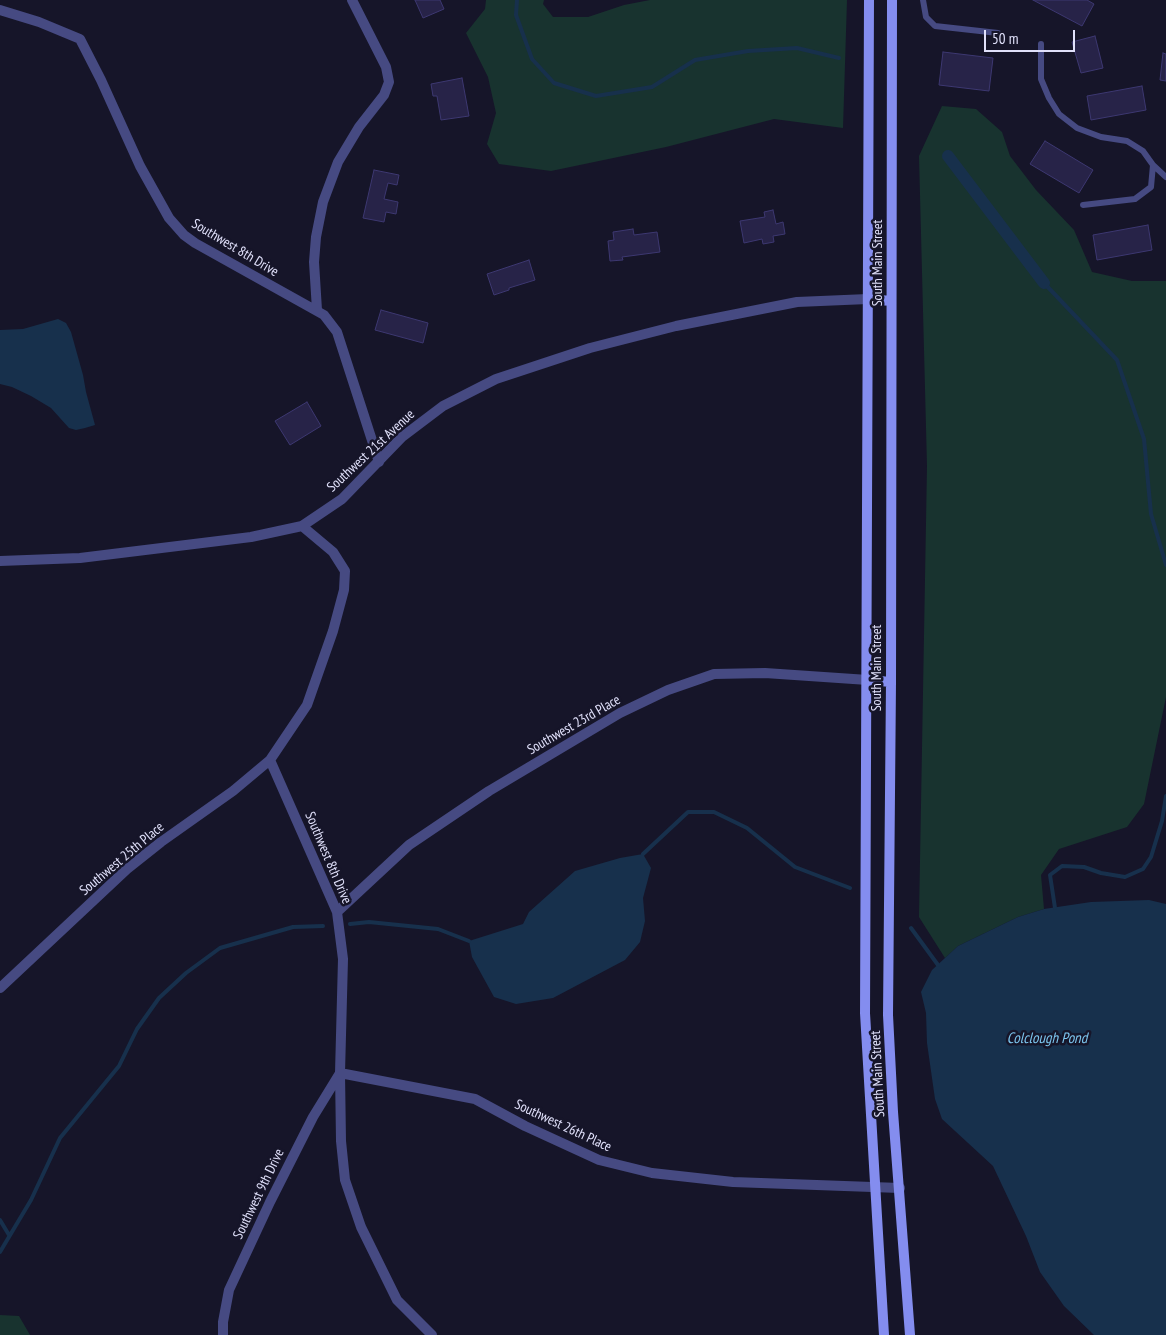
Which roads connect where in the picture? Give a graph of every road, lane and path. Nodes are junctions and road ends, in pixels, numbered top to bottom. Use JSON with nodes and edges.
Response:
{"nodes":[{"id":1,"x":352,"y":0,"type":"edge"},
{"id":2,"x":869,"y":0,"type":"edge"},
{"id":3,"x":892,"y":0,"type":"edge"},
{"id":4,"x":923,"y":0,"type":"edge"},
{"id":5,"x":0,"y":10,"type":"edge"},
{"id":6,"x":998,"y":32,"type":"dead end"},
{"id":7,"x":1041,"y":44,"type":"dead end"},
{"id":8,"x":1153,"y":165,"type":"junction"},
{"id":9,"x":1166,"y":177,"type":"edge"},
{"id":10,"x":1083,"y":205,"type":"dead end"},
{"id":11,"x":868,"y":299,"type":"junction"},
{"id":12,"x":891,"y":301,"type":"junction"},
{"id":13,"x":317,"y":310,"type":"junction"},
{"id":14,"x":379,"y":462,"type":"junction"},
{"id":15,"x":302,"y":526,"type":"junction"},
{"id":16,"x":0,"y":562,"type":"edge"},
{"id":17,"x":868,"y":680,"type":"junction"},
{"id":18,"x":891,"y":682,"type":"junction"},
{"id":19,"x":270,"y":760,"type":"junction"},
{"id":20,"x":337,"y":912,"type":"junction"},
{"id":21,"x":0,"y":988,"type":"edge"},
{"id":22,"x":340,"y":1073,"type":"junction"},
{"id":23,"x":875,"y":1186,"type":"junction"},
{"id":24,"x":900,"y":1188,"type":"junction"},
{"id":25,"x":223,"y":1335,"type":"edge"},
{"id":26,"x":432,"y":1335,"type":"edge"},
{"id":27,"x":884,"y":1335,"type":"edge"},
{"id":28,"x":910,"y":1335,"type":"edge"}],
"edges":[{"from":1,"to":13,"type":"street"},
{"from":2,"to":11,"type":"main road","name":"South Main Street"},
{"from":3,"to":12,"type":"main road","name":"South Main Street"},
{"from":4,"to":6,"type":"lane"},
{"from":5,"to":13,"type":"street","name":"Southwest 8th Drive"},
{"from":7,"to":8,"type":"lane"},
{"from":8,"to":9,"type":"lane"},
{"from":8,"to":10,"type":"lane"},
{"from":11,"to":12,"type":"main road"},
{"from":11,"to":14,"type":"street","name":"Southwest 21st Avenue"},
{"from":11,"to":17,"type":"main road","name":"South Main Street"},
{"from":12,"to":18,"type":"main road","name":"South Main Street"},
{"from":13,"to":14,"type":"street","name":"Southwest 8th Drive"},
{"from":14,"to":15,"type":"street","name":"Southwest 21st Avenue"},
{"from":15,"to":16,"type":"street","name":"Southwest 21st Avenue"},
{"from":15,"to":19,"type":"street"},
{"from":17,"to":18,"type":"main road"},
{"from":17,"to":20,"type":"street","name":"Southwest 23rd Place"},
{"from":17,"to":23,"type":"main road","name":"South Main Street"},
{"from":18,"to":24,"type":"main road","name":"South Main Street"},
{"from":19,"to":20,"type":"street","name":"Southwest 8th Drive"},
{"from":19,"to":21,"type":"street","name":"Southwest 25th Place"},
{"from":20,"to":22,"type":"street","name":"Southwest 8th Drive"},
{"from":22,"to":23,"type":"street","name":"Southwest 26th Place"},
{"from":22,"to":25,"type":"street","name":"Southwest 9th Drive"},
{"from":22,"to":26,"type":"street","name":"Southwest 8th Drive"},
{"from":23,"to":24,"type":"street","name":"Southwest 26th Place"},
{"from":23,"to":27,"type":"main road","name":"South Main Street"},
{"from":24,"to":28,"type":"main road","name":"South Main Street"}]}
